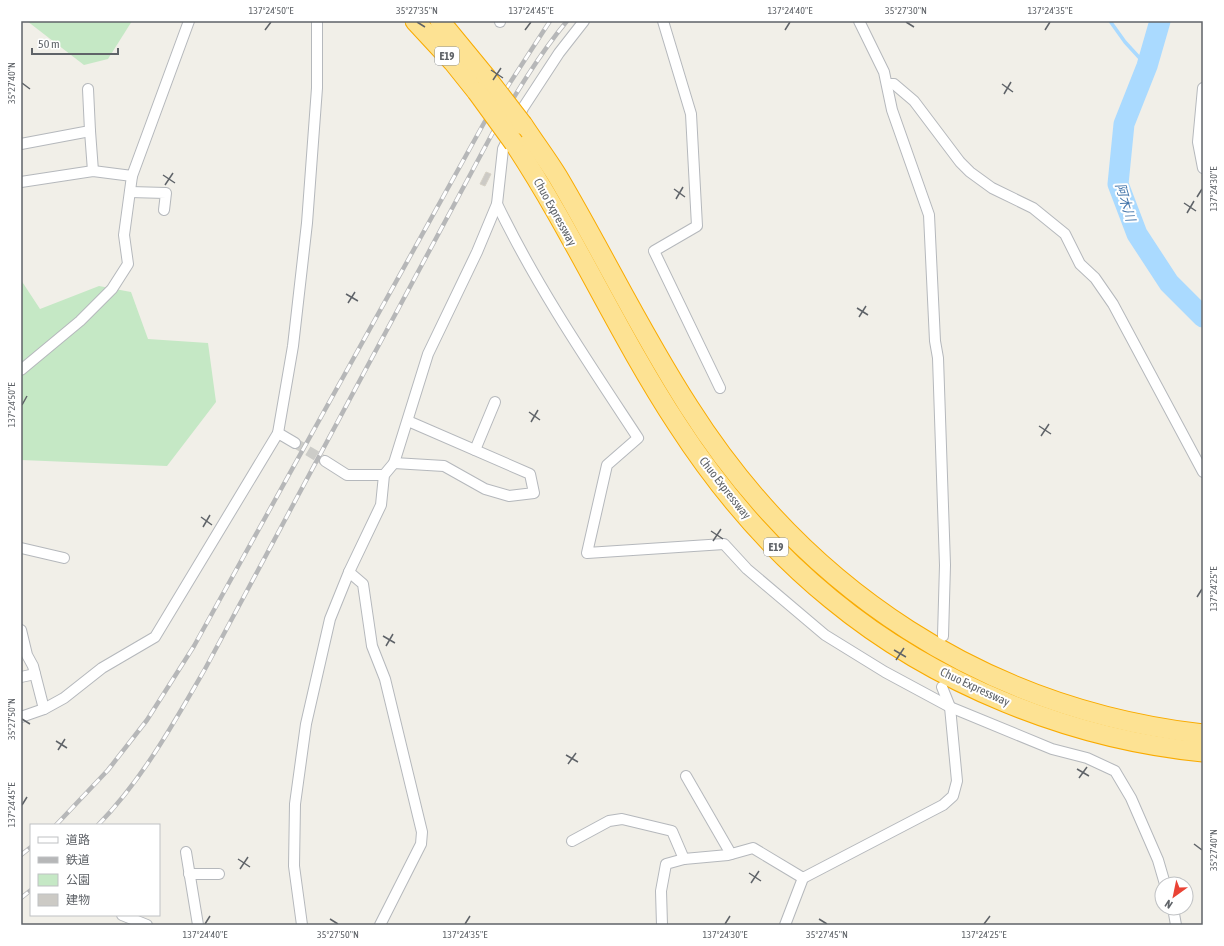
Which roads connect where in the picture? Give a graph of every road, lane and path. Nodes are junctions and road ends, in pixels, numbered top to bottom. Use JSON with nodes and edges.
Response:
{"nodes":[{"id":1,"x":188,"y":21,"type":"edge"},
{"id":2,"x":317,"y":21,"type":"edge"},
{"id":3,"x":415,"y":21,"type":"edge"},
{"id":4,"x":440,"y":21,"type":"edge"},
{"id":5,"x":584,"y":21,"type":"edge"},
{"id":6,"x":663,"y":21,"type":"edge"},
{"id":7,"x":859,"y":21,"type":"edge"},
{"id":8,"x":482,"y":84,"type":"junction"},
{"id":9,"x":887,"y":84,"type":"junction"},
{"id":10,"x":88,"y":89,"type":"dead end"},
{"id":11,"x":1203,"y":91,"type":"edge"},
{"id":12,"x":90,"y":131,"type":"junction"},
{"id":13,"x":21,"y":144,"type":"edge"},
{"id":14,"x":1203,"y":168,"type":"edge"},
{"id":15,"x":94,"y":171,"type":"junction"},
{"id":16,"x":132,"y":176,"type":"junction"},
{"id":17,"x":21,"y":182,"type":"edge"},
{"id":18,"x":130,"y":192,"type":"junction"},
{"id":19,"x":497,"y":204,"type":"junction"},
{"id":20,"x":164,"y":210,"type":"dead end"},
{"id":21,"x":21,"y":370,"type":"edge"},
{"id":22,"x":720,"y":388,"type":"dead end"},
{"id":23,"x":495,"y":402,"type":"dead end"},
{"id":24,"x":408,"y":421,"type":"junction"},
{"id":25,"x":278,"y":433,"type":"junction"},
{"id":26,"x":295,"y":443,"type":"tunnel mouth"},
{"id":27,"x":475,"y":450,"type":"junction"},
{"id":28,"x":324,"y":462,"type":"tunnel mouth"},
{"id":29,"x":394,"y":463,"type":"junction"},
{"id":30,"x":1203,"y":472,"type":"edge"},
{"id":31,"x":384,"y":476,"type":"junction"},
{"id":32,"x":21,"y":548,"type":"edge"},
{"id":33,"x":64,"y":558,"type":"dead end"},
{"id":34,"x":349,"y":572,"type":"junction"},
{"id":35,"x":21,"y":630,"type":"edge"},
{"id":36,"x":943,"y":636,"type":"dead end"},
{"id":37,"x":35,"y":674,"type":"junction"},
{"id":38,"x":21,"y":677,"type":"edge"},
{"id":39,"x":942,"y":687,"type":"dead end"},
{"id":40,"x":950,"y":707,"type":"junction"},
{"id":41,"x":44,"y":709,"type":"junction"},
{"id":42,"x":21,"y":717,"type":"edge"},
{"id":43,"x":1203,"y":734,"type":"edge"},
{"id":44,"x":1203,"y":752,"type":"edge"},
{"id":45,"x":686,"y":776,"type":"dead end"},
{"id":46,"x":572,"y":841,"type":"dead end"},
{"id":47,"x":186,"y":852,"type":"dead end"},
{"id":48,"x":731,"y":854,"type":"junction"},
{"id":49,"x":684,"y":859,"type":"junction"},
{"id":50,"x":189,"y":874,"type":"junction"},
{"id":51,"x":219,"y":874,"type":"dead end"},
{"id":52,"x":1163,"y":876,"type":"edge"},
{"id":53,"x":803,"y":878,"type":"junction"},
{"id":54,"x":124,"y":916,"type":"edge"},
{"id":55,"x":147,"y":925,"type":"edge"},
{"id":56,"x":198,"y":925,"type":"edge"},
{"id":57,"x":302,"y":925,"type":"edge"},
{"id":58,"x":380,"y":925,"type":"edge"},
{"id":59,"x":662,"y":925,"type":"edge"},
{"id":60,"x":785,"y":925,"type":"edge"}],
"edges":[{"from":1,"to":16,"type":"street"},
{"from":2,"to":25,"type":"street"},
{"from":3,"to":8,"type":"highway","name":"Chuo Expressway","number":"E19"},
{"from":4,"to":8,"type":"highway","name":"Chuo Expressway","number":"E19"},
{"from":5,"to":19,"type":"street"},
{"from":6,"to":22,"type":"street"},
{"from":7,"to":9,"type":"street"},
{"from":8,"to":43,"type":"highway","name":"Chuo Expressway","number":"E19","bridge":true},
{"from":8,"to":44,"type":"highway","name":"Chuo Expressway","number":"E19","bridge":true},
{"from":9,"to":30,"type":"street"},
{"from":9,"to":36,"type":"street"},
{"from":10,"to":12,"type":"street"},
{"from":11,"to":14,"type":"street"},
{"from":12,"to":13,"type":"street"},
{"from":12,"to":15,"type":"street"},
{"from":15,"to":16,"type":"street"},
{"from":15,"to":17,"type":"street"},
{"from":16,"to":18,"type":"street"},
{"from":18,"to":20,"type":"street"},
{"from":18,"to":21,"type":"street"},
{"from":19,"to":24,"type":"street"},
{"from":19,"to":40,"type":"street"},
{"from":23,"to":27,"type":"street"},
{"from":24,"to":27,"type":"street"},
{"from":24,"to":29,"type":"street"},
{"from":25,"to":26,"type":"street"},
{"from":25,"to":41,"type":"street"},
{"from":27,"to":29,"type":"street"},
{"from":28,"to":31,"type":"street"},
{"from":29,"to":31,"type":"street"},
{"from":31,"to":34,"type":"street"},
{"from":32,"to":33,"type":"street"},
{"from":34,"to":57,"type":"street"},
{"from":34,"to":58,"type":"street"},
{"from":35,"to":37,"type":"street"},
{"from":37,"to":38,"type":"street"},
{"from":37,"to":41,"type":"street"},
{"from":39,"to":40,"type":"street"},
{"from":40,"to":52,"type":"street"},
{"from":40,"to":53,"type":"street"},
{"from":41,"to":42,"type":"street"},
{"from":45,"to":48,"type":"street"},
{"from":46,"to":49,"type":"street"},
{"from":47,"to":50,"type":"street"},
{"from":48,"to":49,"type":"street"},
{"from":48,"to":53,"type":"street"},
{"from":49,"to":59,"type":"street"},
{"from":50,"to":51,"type":"street"},
{"from":50,"to":56,"type":"street"},
{"from":53,"to":60,"type":"street"},
{"from":54,"to":55,"type":"street"}]}
